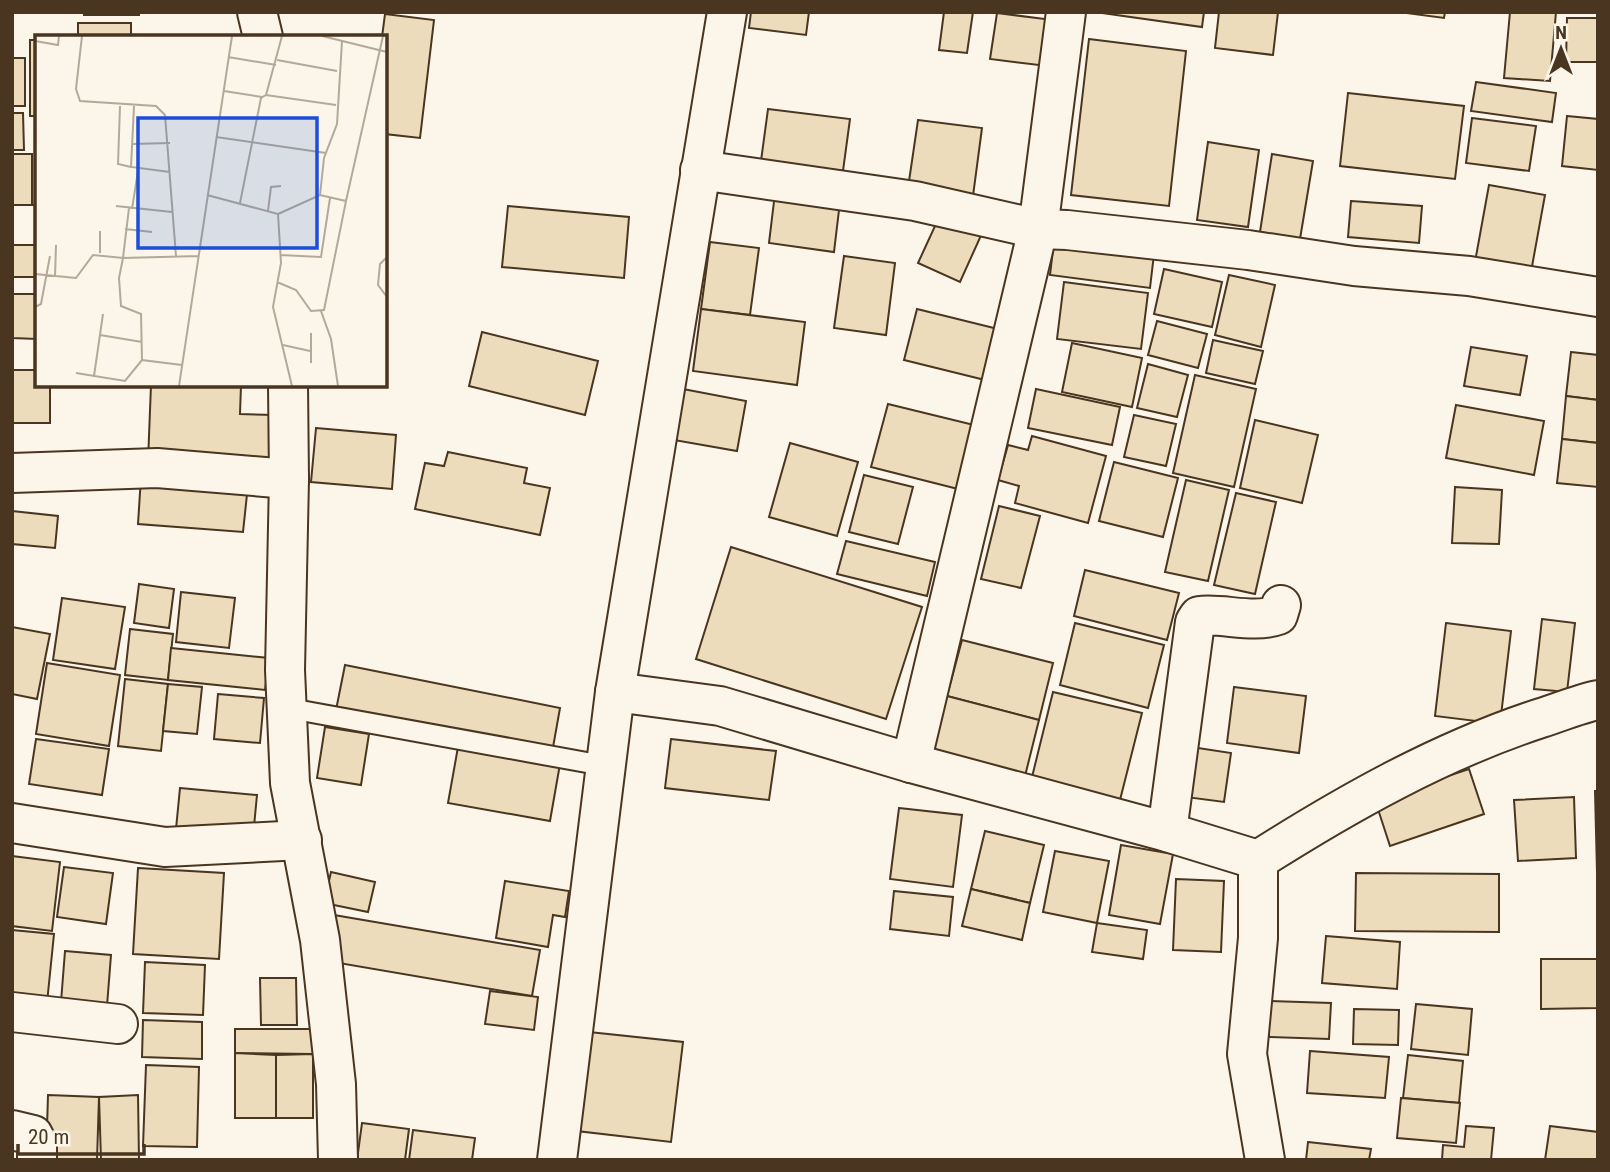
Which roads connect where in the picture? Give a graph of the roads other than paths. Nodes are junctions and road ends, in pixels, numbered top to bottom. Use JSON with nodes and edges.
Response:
{"nodes":[{"id":1,"x":257,"y":12,"type":"edge"},
{"id":2,"x":727,"y":12,"type":"edge"},
{"id":3,"x":1066,"y":12,"type":"edge"},
{"id":4,"x":263,"y":35,"type":"edge"},
{"id":5,"x":700,"y":170,"type":"junction"},
{"id":6,"x":12,"y":225,"type":"edge"},
{"id":7,"x":35,"y":225,"type":"edge"},
{"id":8,"x":1038,"y":229,"type":"junction"},
{"id":9,"x":1598,"y":297,"type":"edge"},
{"id":10,"x":288,"y":387,"type":"edge"},
{"id":11,"x":12,"y":473,"type":"edge"},
{"id":12,"x":289,"y":479,"type":"junction"},
{"id":13,"x":1280,"y":605,"type":"dead end"},
{"id":14,"x":615,"y":692,"type":"junction"},
{"id":15,"x":1598,"y":700,"type":"edge"},
{"id":16,"x":287,"y":708,"type":"junction"},
{"id":17,"x":911,"y":763,"type":"junction"},
{"id":18,"x":606,"y":766,"type":"junction"},
{"id":19,"x":12,"y":822,"type":"edge"},
{"id":20,"x":1167,"y":832,"type":"junction"},
{"id":21,"x":302,"y":840,"type":"junction"},
{"id":22,"x":1258,"y":860,"type":"junction"},
{"id":23,"x":12,"y":1012,"type":"edge"},
{"id":24,"x":118,"y":1024,"type":"dead end"},
{"id":25,"x":12,"y":1130,"type":"edge"},
{"id":26,"x":37,"y":1160,"type":"edge"},
{"id":27,"x":338,"y":1160,"type":"edge"},
{"id":28,"x":557,"y":1160,"type":"edge"},
{"id":29,"x":1265,"y":1160,"type":"edge"}],
"edges":[{"from":1,"to":4,"type":"street"},
{"from":2,"to":5,"type":"street"},
{"from":3,"to":8,"type":"street"},
{"from":5,"to":8,"type":"street"},
{"from":5,"to":14,"type":"street"},
{"from":6,"to":7,"type":"street"},
{"from":8,"to":9,"type":"street"},
{"from":8,"to":17,"type":"street"},
{"from":10,"to":12,"type":"street"},
{"from":11,"to":12,"type":"street"},
{"from":12,"to":16,"type":"street"},
{"from":13,"to":20,"type":"street"},
{"from":14,"to":17,"type":"street"},
{"from":14,"to":18,"type":"street"},
{"from":15,"to":22,"type":"street"},
{"from":16,"to":18,"type":"lane"},
{"from":16,"to":21,"type":"street"},
{"from":17,"to":20,"type":"street"},
{"from":18,"to":28,"type":"street"},
{"from":19,"to":21,"type":"street"},
{"from":20,"to":22,"type":"street"},
{"from":21,"to":27,"type":"street"},
{"from":22,"to":29,"type":"street"},
{"from":23,"to":24,"type":"street"},
{"from":25,"to":26,"type":"street"}]}
